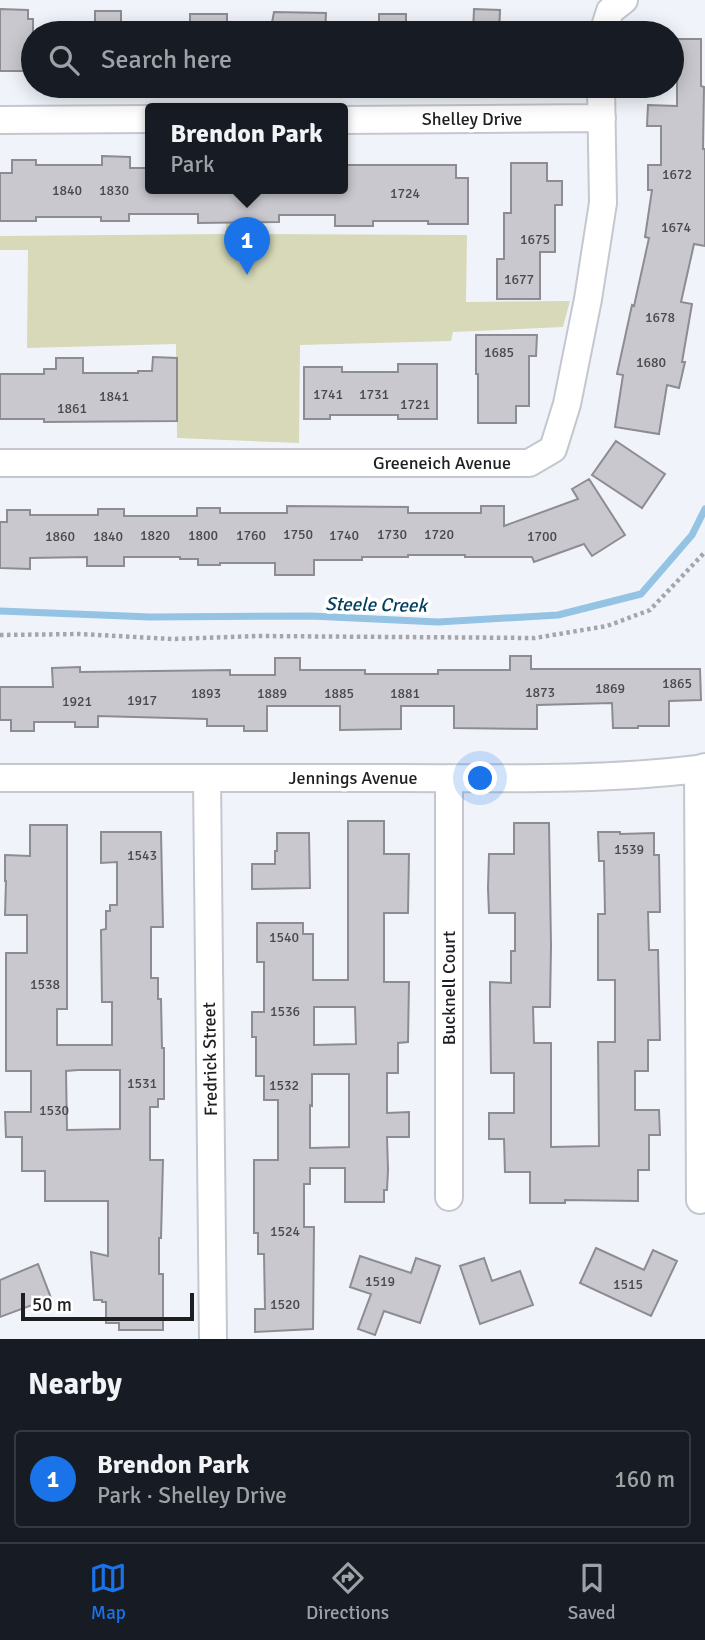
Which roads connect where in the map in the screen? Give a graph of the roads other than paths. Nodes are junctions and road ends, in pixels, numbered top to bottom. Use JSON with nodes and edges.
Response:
{"nodes":[{"id":1,"x":624,"y":0,"type":"edge"},
{"id":2,"x":607,"y":21,"type":"edge"},
{"id":3,"x":601,"y":98,"type":"edge"},
{"id":4,"x":602,"y":118,"type":"junction"},
{"id":5,"x":145,"y":119,"type":"edge"},
{"id":6,"x":0,"y":120,"type":"edge"},
{"id":7,"x":348,"y":120,"type":"edge"},
{"id":8,"x":0,"y":463,"type":"edge"},
{"id":9,"x":701,"y":768,"type":"edge"},
{"id":10,"x":0,"y":778,"type":"edge"},
{"id":11,"x":207,"y":778,"type":"junction"},
{"id":12,"x":449,"y":778,"type":"junction"},
{"id":13,"x":449,"y":1197,"type":"dead end"},
{"id":14,"x":700,"y":1200,"type":"dead end"},
{"id":15,"x":213,"y":1339,"type":"edge"}],
"edges":[{"from":1,"to":2,"type":"street"},
{"from":3,"to":4,"type":"street","name":"Greeneich Avenue"},
{"from":4,"to":7,"type":"street","name":"Shelley Drive"},
{"from":4,"to":8,"type":"street","name":"Greeneich Avenue"},
{"from":5,"to":6,"type":"street"},
{"from":9,"to":12,"type":"street","name":"Jennings Avenue"},
{"from":9,"to":14,"type":"street"},
{"from":10,"to":11,"type":"street","name":"Jennings Avenue"},
{"from":11,"to":12,"type":"street","name":"Jennings Avenue"},
{"from":11,"to":15,"type":"street","name":"Fredrick Street"},
{"from":12,"to":13,"type":"street","name":"Bucknell Court"}]}
